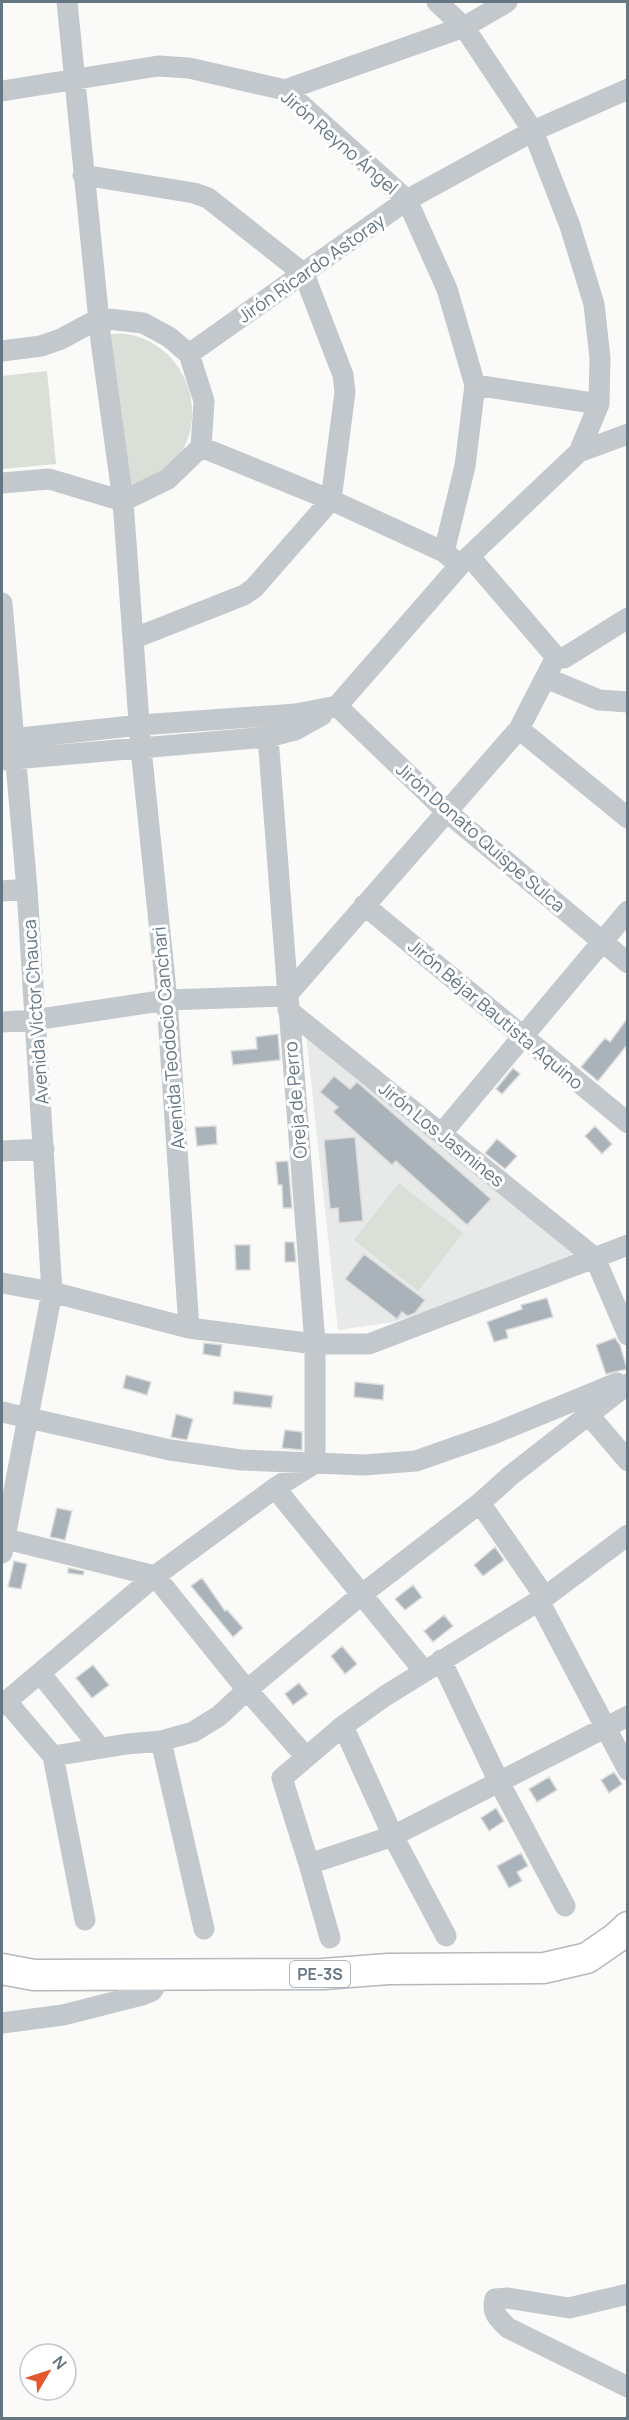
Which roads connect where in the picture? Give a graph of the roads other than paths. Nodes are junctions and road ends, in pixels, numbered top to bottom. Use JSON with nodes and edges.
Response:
{"nodes":[{"id":1,"x":67,"y":2,"type":"edge"},
{"id":2,"x":437,"y":2,"type":"edge"},
{"id":3,"x":507,"y":2,"type":"edge"},
{"id":4,"x":464,"y":27,"type":"junction"},
{"id":5,"x":76,"y":79,"type":"junction"},
{"id":6,"x":627,"y":89,"type":"edge"},
{"id":7,"x":285,"y":90,"type":"junction"},
{"id":8,"x":2,"y":91,"type":"edge"},
{"id":9,"x":533,"y":131,"type":"junction"},
{"id":10,"x":83,"y":175,"type":"junction"},
{"id":11,"x":407,"y":200,"type":"junction"},
{"id":12,"x":304,"y":274,"type":"junction"},
{"id":13,"x":100,"y":318,"type":"junction"},
{"id":14,"x":2,"y":351,"type":"edge"},
{"id":15,"x":189,"y":354,"type":"junction"},
{"id":16,"x":475,"y":385,"type":"junction"},
{"id":17,"x":598,"y":405,"type":"junction"},
{"id":18,"x":627,"y":434,"type":"edge"},
{"id":19,"x":201,"y":447,"type":"junction"},
{"id":20,"x":579,"y":452,"type":"junction"},
{"id":21,"x":2,"y":483,"type":"edge"},
{"id":22,"x":331,"y":500,"type":"junction"},
{"id":23,"x":123,"y":501,"type":"junction"},
{"id":24,"x":458,"y":558,"type":"junction"},
{"id":25,"x":2,"y":605,"type":"edge"},
{"id":26,"x":627,"y":618,"type":"edge"},
{"id":27,"x":135,"y":638,"type":"junction"},
{"id":28,"x":556,"y":657,"type":"junction"},
{"id":29,"x":546,"y":678,"type":"junction"},
{"id":30,"x":627,"y":702,"type":"edge"},
{"id":31,"x":337,"y":706,"type":"junction"},
{"id":32,"x":140,"y":725,"type":"junction"},
{"id":33,"x":519,"y":729,"type":"junction"},
{"id":34,"x":268,"y":737,"type":"junction"},
{"id":35,"x":8,"y":749,"type":"edge"},
{"id":36,"x":141,"y":749,"type":"junction"},
{"id":37,"x":447,"y":812,"type":"junction"},
{"id":38,"x":627,"y":818,"type":"edge"},
{"id":39,"x":27,"y":889,"type":"junction"},
{"id":40,"x":2,"y":891,"type":"edge"},
{"id":41,"x":364,"y":905,"type":"junction"},
{"id":42,"x":627,"y":911,"type":"edge"},
{"id":43,"x":602,"y":942,"type":"junction"},
{"id":44,"x":627,"y":963,"type":"edge"},
{"id":45,"x":167,"y":1000,"type":"junction"},
{"id":46,"x":287,"y":1003,"type":"junction"},
{"id":47,"x":34,"y":1020,"type":"junction"},
{"id":48,"x":2,"y":1022,"type":"edge"},
{"id":49,"x":523,"y":1038,"type":"junction"},
{"id":50,"x":627,"y":1123,"type":"edge"},
{"id":51,"x":442,"y":1133,"type":"junction"},
{"id":52,"x":44,"y":1149,"type":"junction"},
{"id":53,"x":2,"y":1151,"type":"edge"},
{"id":54,"x":627,"y":1245,"type":"edge"},
{"id":55,"x":595,"y":1258,"type":"junction"},
{"id":56,"x":2,"y":1283,"type":"edge"},
{"id":57,"x":52,"y":1292,"type":"junction"},
{"id":58,"x":189,"y":1328,"type":"junction"},
{"id":59,"x":627,"y":1335,"type":"edge"},
{"id":60,"x":315,"y":1344,"type":"junction"},
{"id":61,"x":627,"y":1378,"type":"edge"},
{"id":62,"x":627,"y":1384,"type":"edge"},
{"id":63,"x":2,"y":1412,"type":"edge"},
{"id":64,"x":588,"y":1414,"type":"junction"},
{"id":65,"x":27,"y":1419,"type":"junction"},
{"id":66,"x":627,"y":1461,"type":"edge"},
{"id":67,"x":315,"y":1463,"type":"junction"},
{"id":68,"x":275,"y":1488,"type":"junction"},
{"id":69,"x":480,"y":1503,"type":"junction"},
{"id":70,"x":627,"y":1535,"type":"edge"},
{"id":71,"x":3,"y":1543,"type":"edge"},
{"id":72,"x":155,"y":1576,"type":"junction"},
{"id":73,"x":361,"y":1595,"type":"junction"},
{"id":74,"x":542,"y":1599,"type":"junction"},
{"id":75,"x":433,"y":1665,"type":"junction"},
{"id":76,"x":40,"y":1673,"type":"junction"},
{"id":77,"x":247,"y":1690,"type":"junction"},
{"id":78,"x":4,"y":1703,"type":"edge"},
{"id":79,"x":627,"y":1716,"type":"edge"},
{"id":80,"x":343,"y":1726,"type":"junction"},
{"id":81,"x":604,"y":1728,"type":"junction"},
{"id":82,"x":161,"y":1741,"type":"junction"},
{"id":83,"x":100,"y":1748,"type":"junction"},
{"id":84,"x":53,"y":1756,"type":"junction"},
{"id":85,"x":306,"y":1758,"type":"junction"},
{"id":86,"x":627,"y":1770,"type":"edge"},
{"id":87,"x":499,"y":1782,"type":"junction"},
{"id":88,"x":393,"y":1836,"type":"junction"},
{"id":89,"x":309,"y":1864,"type":"junction"},
{"id":90,"x":565,"y":1906,"type":"dead end"},
{"id":91,"x":85,"y":1920,"type":"dead end"},
{"id":92,"x":627,"y":1927,"type":"edge"},
{"id":93,"x":204,"y":1929,"type":"dead end"},
{"id":94,"x":446,"y":1936,"type":"dead end"},
{"id":95,"x":330,"y":1938,"type":"dead end"},
{"id":96,"x":2,"y":1969,"type":"edge"},
{"id":97,"x":164,"y":1973,"type":"junction"},
{"id":98,"x":2,"y":2023,"type":"edge"},
{"id":99,"x":627,"y":2294,"type":"edge"},
{"id":100,"x":627,"y":2387,"type":"edge"}],
"edges":[{"from":1,"to":5,"type":"street","name":"Avenida Teodocio Canchari"},
{"from":2,"to":4,"type":"street"},
{"from":3,"to":4,"type":"street"},
{"from":4,"to":7,"type":"street"},
{"from":4,"to":9,"type":"street"},
{"from":5,"to":7,"type":"street","name":"Jirón Reyno Ángel"},
{"from":5,"to":8,"type":"street","name":"Jirón Reyno Ángel"},
{"from":5,"to":10,"type":"street","name":"Avenida Teodocio Canchari"},
{"from":6,"to":9,"type":"street","name":"Jirón Ricardo Astoray"},
{"from":7,"to":11,"type":"street","name":"Jirón Reyno Ángel"},
{"from":9,"to":11,"type":"street","name":"Jirón Ricardo Astoray"},
{"from":9,"to":17,"type":"street"},
{"from":10,"to":12,"type":"street"},
{"from":10,"to":13,"type":"street","name":"Avenida Teodocio Canchari"},
{"from":11,"to":12,"type":"street","name":"Jirón Ricardo Astoray"},
{"from":11,"to":16,"type":"street","name":"Jirón Reyno Ángel"},
{"from":12,"to":15,"type":"street","name":"Jirón Ricardo Astoray"},
{"from":12,"to":22,"type":"street"},
{"from":13,"to":14,"type":"street"},
{"from":13,"to":15,"type":"street"},
{"from":13,"to":23,"type":"street","name":"Avenida Teodocio Canchari"},
{"from":15,"to":19,"type":"street"},
{"from":16,"to":17,"type":"street"},
{"from":16,"to":24,"type":"street"},
{"from":17,"to":20,"type":"street"},
{"from":18,"to":20,"type":"street"},
{"from":19,"to":22,"type":"street"},
{"from":19,"to":23,"type":"street"},
{"from":20,"to":24,"type":"street"},
{"from":21,"to":23,"type":"street"},
{"from":22,"to":24,"type":"street"},
{"from":22,"to":27,"type":"street"},
{"from":23,"to":27,"type":"street","name":"Avenida Teodocio Canchari"},
{"from":24,"to":28,"type":"street"},
{"from":24,"to":31,"type":"street"},
{"from":25,"to":35,"type":"street","name":"Avenida Víctor Chauca"},
{"from":26,"to":28,"type":"street"},
{"from":27,"to":32,"type":"street","name":"Avenida Teodocio Canchari"},
{"from":28,"to":29,"type":"street"},
{"from":29,"to":30,"type":"street"},
{"from":29,"to":33,"type":"street"},
{"from":31,"to":32,"type":"street"},
{"from":31,"to":34,"type":"street"},
{"from":31,"to":37,"type":"street","name":"Jirón Donato Quispe Sulca"},
{"from":32,"to":35,"type":"street"},
{"from":32,"to":36,"type":"street","name":"Avenida Teodocio Canchari"},
{"from":33,"to":37,"type":"street"},
{"from":33,"to":38,"type":"street"},
{"from":34,"to":36,"type":"street"},
{"from":34,"to":46,"type":"street","name":"Oreja de Perro"},
{"from":35,"to":36,"type":"street"},
{"from":35,"to":39,"type":"street","name":"Avenida Víctor Chauca"},
{"from":36,"to":45,"type":"street","name":"Avenida Teodocio Canchari"},
{"from":37,"to":41,"type":"street"},
{"from":37,"to":43,"type":"street","name":"Jirón Donato Quispe Sulca"},
{"from":39,"to":40,"type":"street"},
{"from":39,"to":47,"type":"street","name":"Avenida Víctor Chauca"},
{"from":41,"to":46,"type":"street"},
{"from":41,"to":49,"type":"street","name":"Jirón Béjar Bautista Aquino"},
{"from":42,"to":43,"type":"street"},
{"from":43,"to":44,"type":"street","name":"Jirón Donato Quispe Sulca"},
{"from":43,"to":49,"type":"street"},
{"from":45,"to":46,"type":"street"},
{"from":45,"to":47,"type":"street"},
{"from":45,"to":58,"type":"street","name":"Avenida Teodocio Canchari"},
{"from":46,"to":51,"type":"street","name":"Jirón Los Jasmines"},
{"from":46,"to":60,"type":"street","name":"Oreja de Perro"},
{"from":47,"to":48,"type":"street"},
{"from":47,"to":52,"type":"street","name":"Avenida Víctor Chauca"},
{"from":49,"to":50,"type":"street","name":"Jirón Béjar Bautista Aquino"},
{"from":49,"to":51,"type":"street"},
{"from":51,"to":55,"type":"street","name":"Jirón Los Jasmines"},
{"from":52,"to":53,"type":"street"},
{"from":52,"to":57,"type":"street","name":"Avenida Víctor Chauca"},
{"from":54,"to":55,"type":"street"},
{"from":55,"to":59,"type":"street"},
{"from":55,"to":60,"type":"street"},
{"from":56,"to":57,"type":"street"},
{"from":57,"to":58,"type":"street"},
{"from":57,"to":65,"type":"street","name":"Avenida Víctor Chauca"},
{"from":58,"to":60,"type":"street"},
{"from":60,"to":67,"type":"street","name":"Oreja de Perro"},
{"from":61,"to":67,"type":"street"},
{"from":62,"to":64,"type":"street"},
{"from":63,"to":65,"type":"street"},
{"from":64,"to":66,"type":"street"},
{"from":64,"to":69,"type":"street"},
{"from":65,"to":67,"type":"street"},
{"from":65,"to":71,"type":"street","name":"Avenida Víctor Chauca"},
{"from":67,"to":68,"type":"street"},
{"from":68,"to":72,"type":"street"},
{"from":68,"to":73,"type":"street"},
{"from":69,"to":73,"type":"street"},
{"from":69,"to":74,"type":"street"},
{"from":70,"to":74,"type":"street"},
{"from":71,"to":72,"type":"street"},
{"from":72,"to":76,"type":"street"},
{"from":72,"to":77,"type":"street"},
{"from":73,"to":75,"type":"street"},
{"from":73,"to":77,"type":"street"},
{"from":74,"to":75,"type":"street"},
{"from":74,"to":81,"type":"street"},
{"from":75,"to":80,"type":"street"},
{"from":75,"to":87,"type":"street"},
{"from":76,"to":78,"type":"street"},
{"from":76,"to":83,"type":"street"},
{"from":77,"to":82,"type":"street"},
{"from":77,"to":85,"type":"street"},
{"from":78,"to":84,"type":"street"},
{"from":79,"to":81,"type":"street"},
{"from":80,"to":85,"type":"street"},
{"from":80,"to":88,"type":"street"},
{"from":81,"to":86,"type":"street"},
{"from":81,"to":87,"type":"street"},
{"from":82,"to":83,"type":"street"},
{"from":82,"to":93,"type":"street"},
{"from":83,"to":84,"type":"street"},
{"from":84,"to":91,"type":"street"},
{"from":85,"to":89,"type":"street"},
{"from":87,"to":88,"type":"street"},
{"from":87,"to":90,"type":"street"},
{"from":88,"to":89,"type":"street"},
{"from":88,"to":94,"type":"street"},
{"from":89,"to":95,"type":"street"},
{"from":92,"to":97,"type":"highway","number":"PE-3S"},
{"from":96,"to":97,"type":"highway","number":"PE-3S"},
{"from":97,"to":98,"type":"street"},
{"from":99,"to":100,"type":"street"}]}
